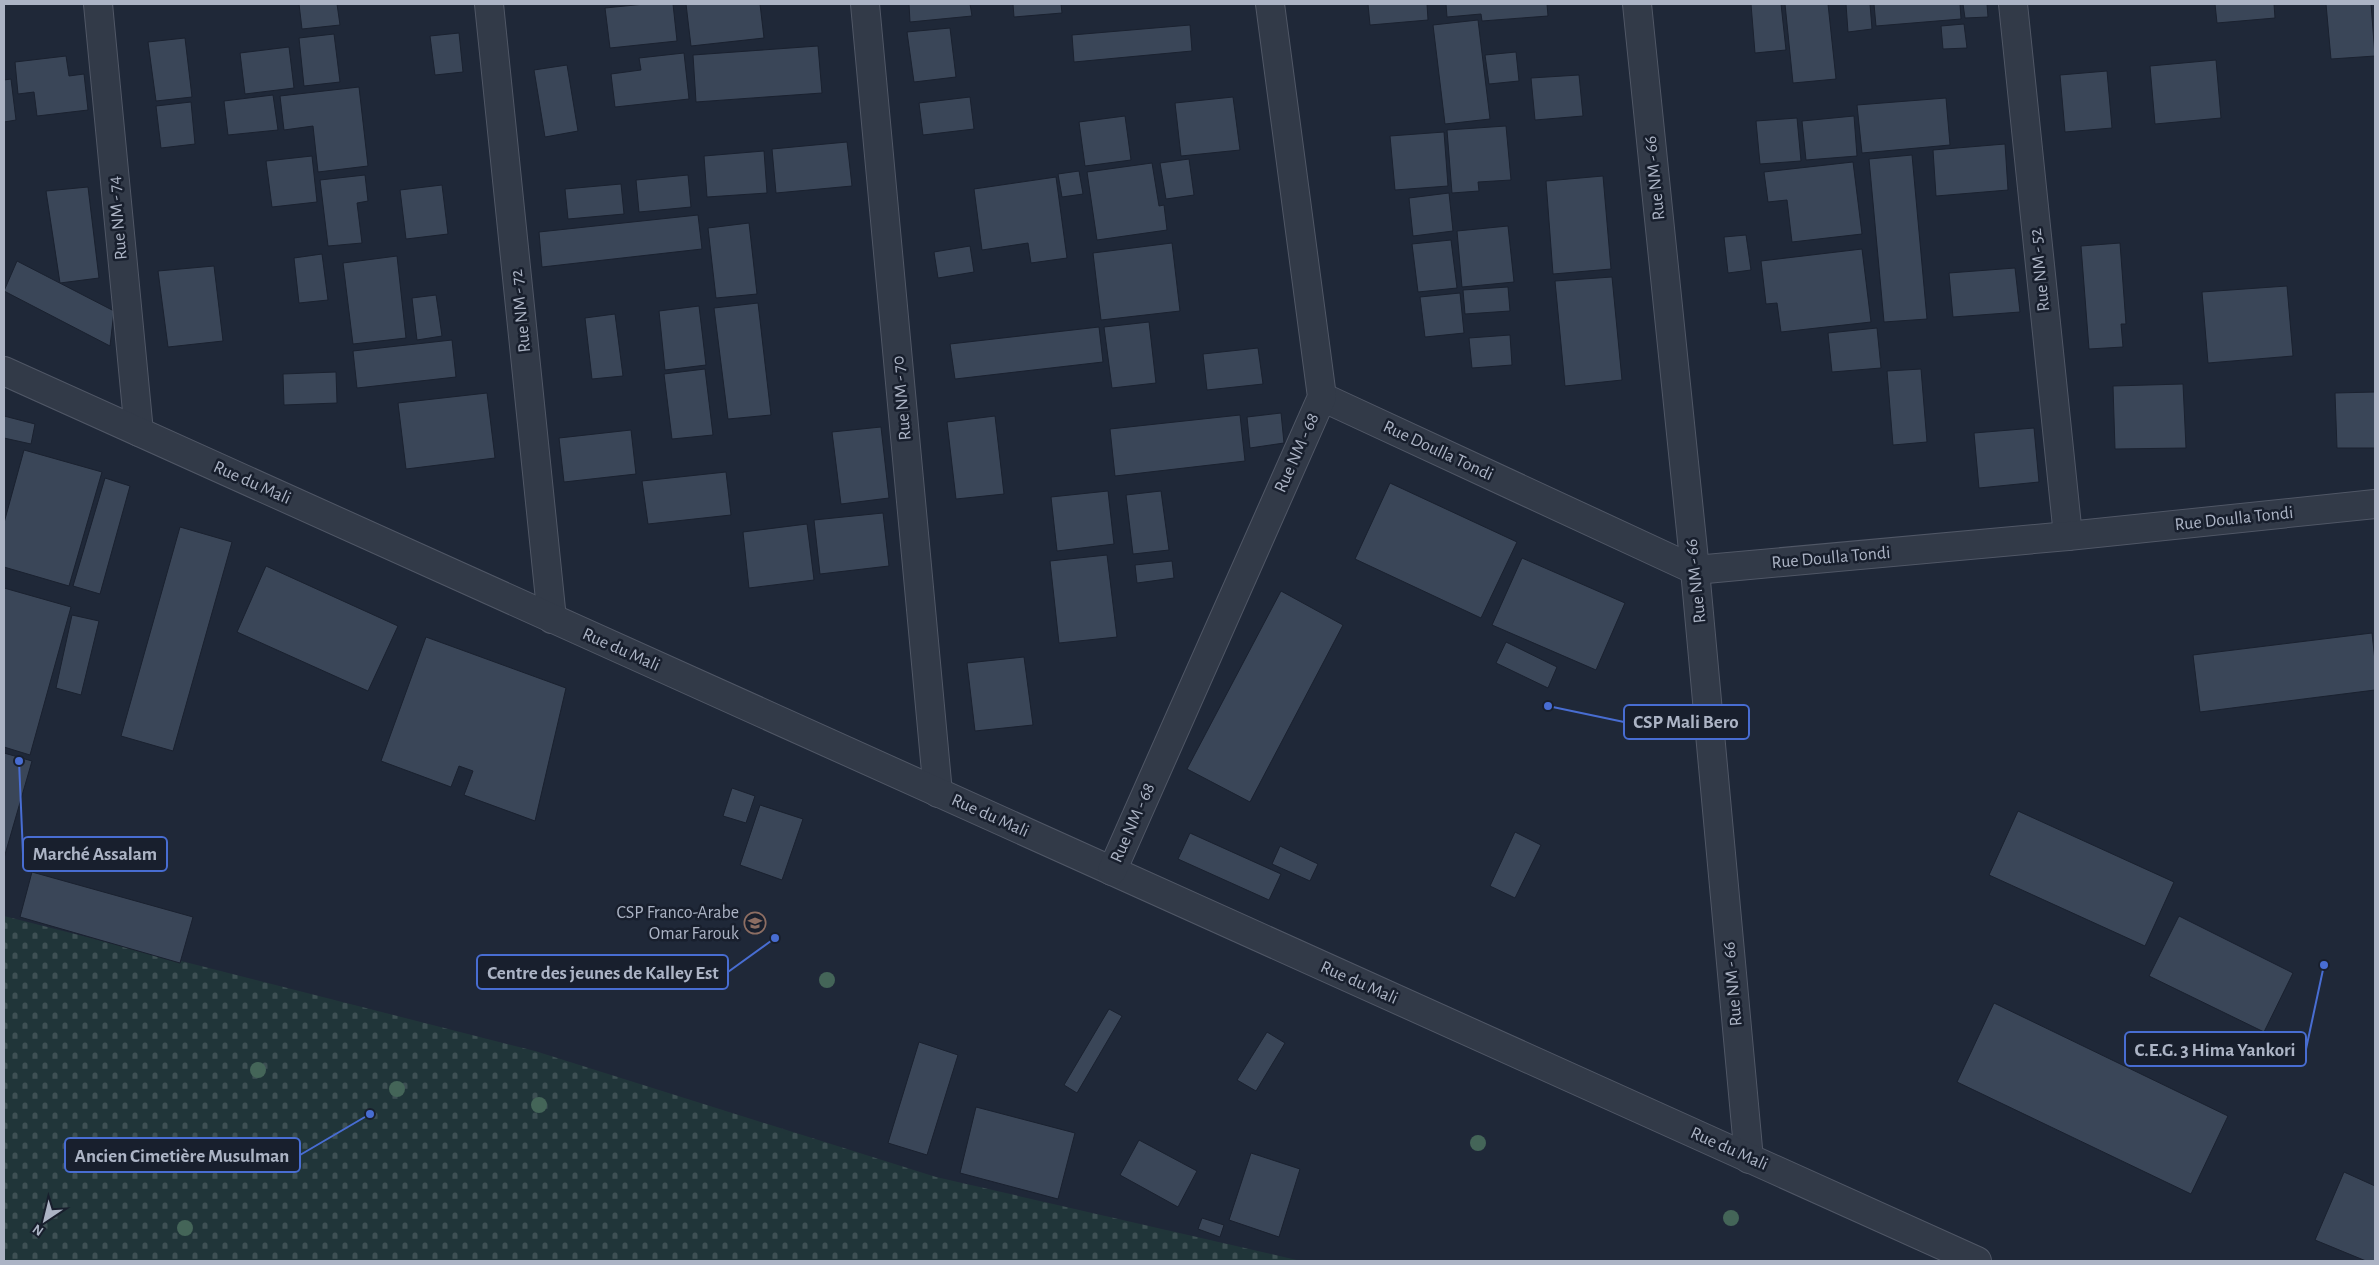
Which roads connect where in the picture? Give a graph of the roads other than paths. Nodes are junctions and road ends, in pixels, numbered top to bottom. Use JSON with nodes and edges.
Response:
{"nodes":[{"id":1,"x":98,"y":4,"type":"edge"},
{"id":2,"x":489,"y":4,"type":"edge"},
{"id":3,"x":865,"y":4,"type":"edge"},
{"id":4,"x":1270,"y":4,"type":"edge"},
{"id":5,"x":1637,"y":4,"type":"edge"},
{"id":6,"x":2013,"y":4,"type":"edge"},
{"id":7,"x":4,"y":371,"type":"edge"},
{"id":8,"x":1322,"y":397,"type":"junction"},
{"id":9,"x":139,"y":432,"type":"junction"},
{"id":10,"x":2375,"y":504,"type":"edge"},
{"id":11,"x":2068,"y":536,"type":"junction"},
{"id":12,"x":1695,"y":570,"type":"junction"},
{"id":13,"x":552,"y":619,"type":"junction"},
{"id":14,"x":938,"y":793,"type":"junction"},
{"id":15,"x":1112,"y":871,"type":"junction"},
{"id":16,"x":1749,"y":1159,"type":"junction"},
{"id":17,"x":1977,"y":1261,"type":"edge"}],
"edges":[{"from":1,"to":9,"type":"street","name":"Rue NM - 74"},
{"from":2,"to":13,"type":"street","name":"Rue NM - 72"},
{"from":3,"to":14,"type":"street","name":"Rue NM - 70"},
{"from":4,"to":8,"type":"street","name":"Rue NM - 68"},
{"from":5,"to":12,"type":"street","name":"Rue NM - 66"},
{"from":6,"to":11,"type":"street","name":"Rue NM - 52"},
{"from":7,"to":9,"type":"street","name":"Rue du Mali"},
{"from":8,"to":12,"type":"street","name":"Rue Doulla Tondi"},
{"from":8,"to":15,"type":"street","name":"Rue NM - 68"},
{"from":9,"to":13,"type":"street","name":"Rue du Mali"},
{"from":10,"to":11,"type":"street","name":"Rue Doulla Tondi"},
{"from":11,"to":12,"type":"street","name":"Rue Doulla Tondi"},
{"from":12,"to":16,"type":"street","name":"Rue NM - 66"},
{"from":13,"to":14,"type":"street","name":"Rue du Mali"},
{"from":14,"to":15,"type":"street","name":"Rue du Mali"},
{"from":15,"to":16,"type":"street","name":"Rue du Mali"},
{"from":16,"to":17,"type":"street","name":"Rue du Mali"}]}
